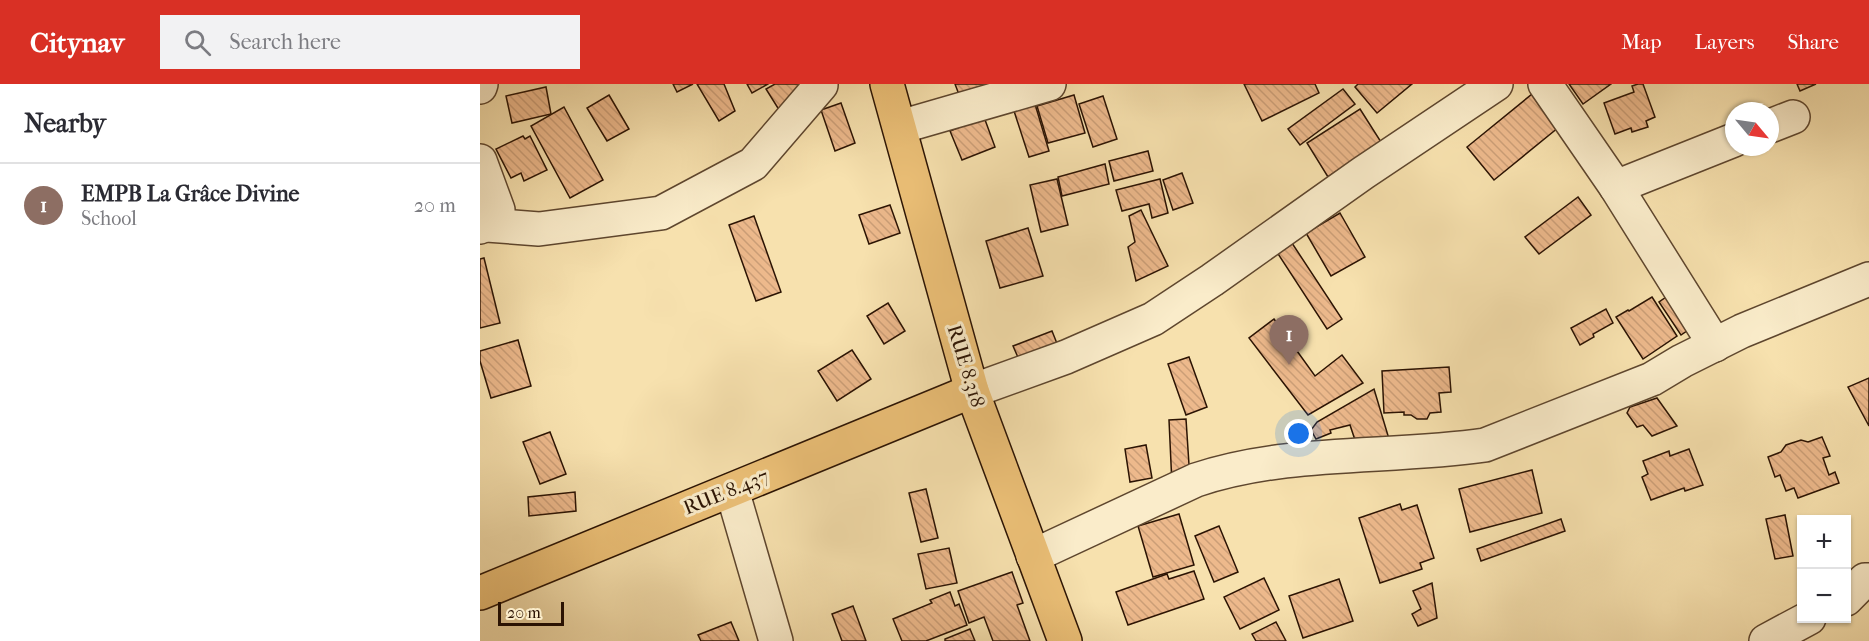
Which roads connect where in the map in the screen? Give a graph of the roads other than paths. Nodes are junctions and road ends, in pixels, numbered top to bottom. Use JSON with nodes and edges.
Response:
{"nodes":[{"id":1,"x":887,"y":84,"type":"edge"},
{"id":2,"x":1049,"y":84,"type":"edge"},
{"id":3,"x":1496,"y":84,"type":"edge"},
{"id":4,"x":1545,"y":84,"type":"edge"},
{"id":5,"x":821,"y":85,"type":"edge"},
{"id":6,"x":900,"y":127,"type":"junction"},
{"id":7,"x":1725,"y":144,"type":"edge"},
{"id":8,"x":480,"y":160,"type":"edge"},
{"id":9,"x":1616,"y":187,"type":"junction"},
{"id":10,"x":483,"y":226,"type":"edge"},
{"id":11,"x":1869,"y":279,"type":"edge"},
{"id":12,"x":1714,"y":345,"type":"junction"},
{"id":13,"x":972,"y":391,"type":"junction"},
{"id":14,"x":732,"y":490,"type":"junction"},
{"id":15,"x":1033,"y":556,"type":"junction"},
{"id":16,"x":1869,"y":580,"type":"edge"},
{"id":17,"x":480,"y":593,"type":"edge"},
{"id":18,"x":1851,"y":594,"type":"edge"},
{"id":19,"x":1800,"y":623,"type":"edge"},
{"id":20,"x":776,"y":641,"type":"edge"},
{"id":21,"x":1065,"y":641,"type":"edge"},
{"id":22,"x":1766,"y":641,"type":"edge"}],
"edges":[{"from":1,"to":6,"type":"main road","name":"RUE 8.318"},
{"from":2,"to":6,"type":"street"},
{"from":3,"to":13,"type":"street"},
{"from":4,"to":9,"type":"street"},
{"from":5,"to":10,"type":"street"},
{"from":6,"to":13,"type":"main road","name":"RUE 8.318"},
{"from":7,"to":9,"type":"street"},
{"from":8,"to":10,"type":"street"},
{"from":9,"to":12,"type":"street"},
{"from":11,"to":12,"type":"street"},
{"from":12,"to":15,"type":"street"},
{"from":13,"to":14,"type":"main road","name":"RUE 8.437"},
{"from":13,"to":15,"type":"main road","name":"RUE 8.318"},
{"from":14,"to":17,"type":"main road","name":"RUE 8.437"},
{"from":14,"to":20,"type":"street"},
{"from":15,"to":21,"type":"main road","name":"RUE 8.318"},
{"from":16,"to":18,"type":"street"},
{"from":19,"to":22,"type":"street"}]}
